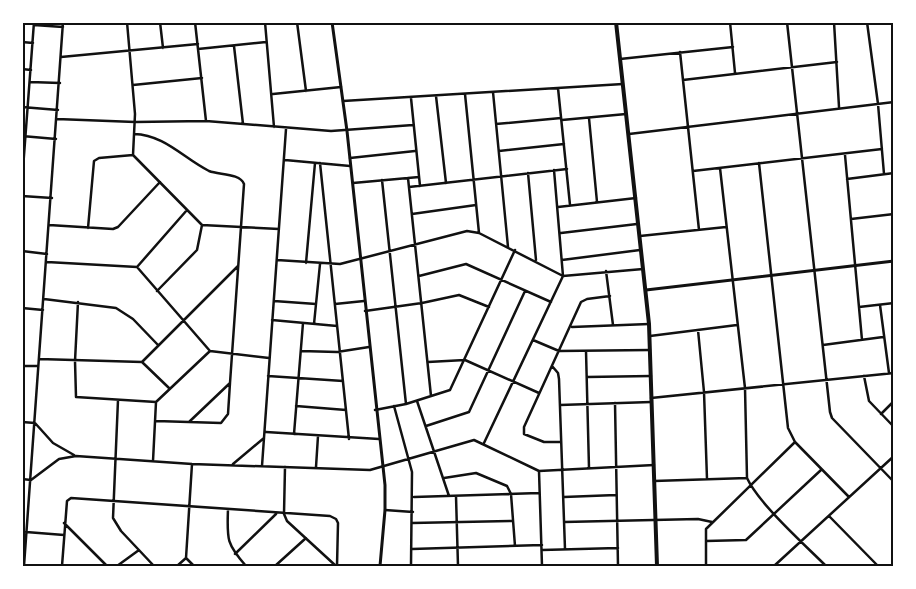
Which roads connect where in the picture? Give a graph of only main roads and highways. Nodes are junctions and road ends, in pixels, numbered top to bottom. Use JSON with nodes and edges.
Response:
{"nodes":[{"id":1,"x":616,"y":22,"type":"edge"},
{"id":2,"x":657,"y":566,"type":"edge"}],
"edges":[{"from":1,"to":2,"type":"main road"}]}
